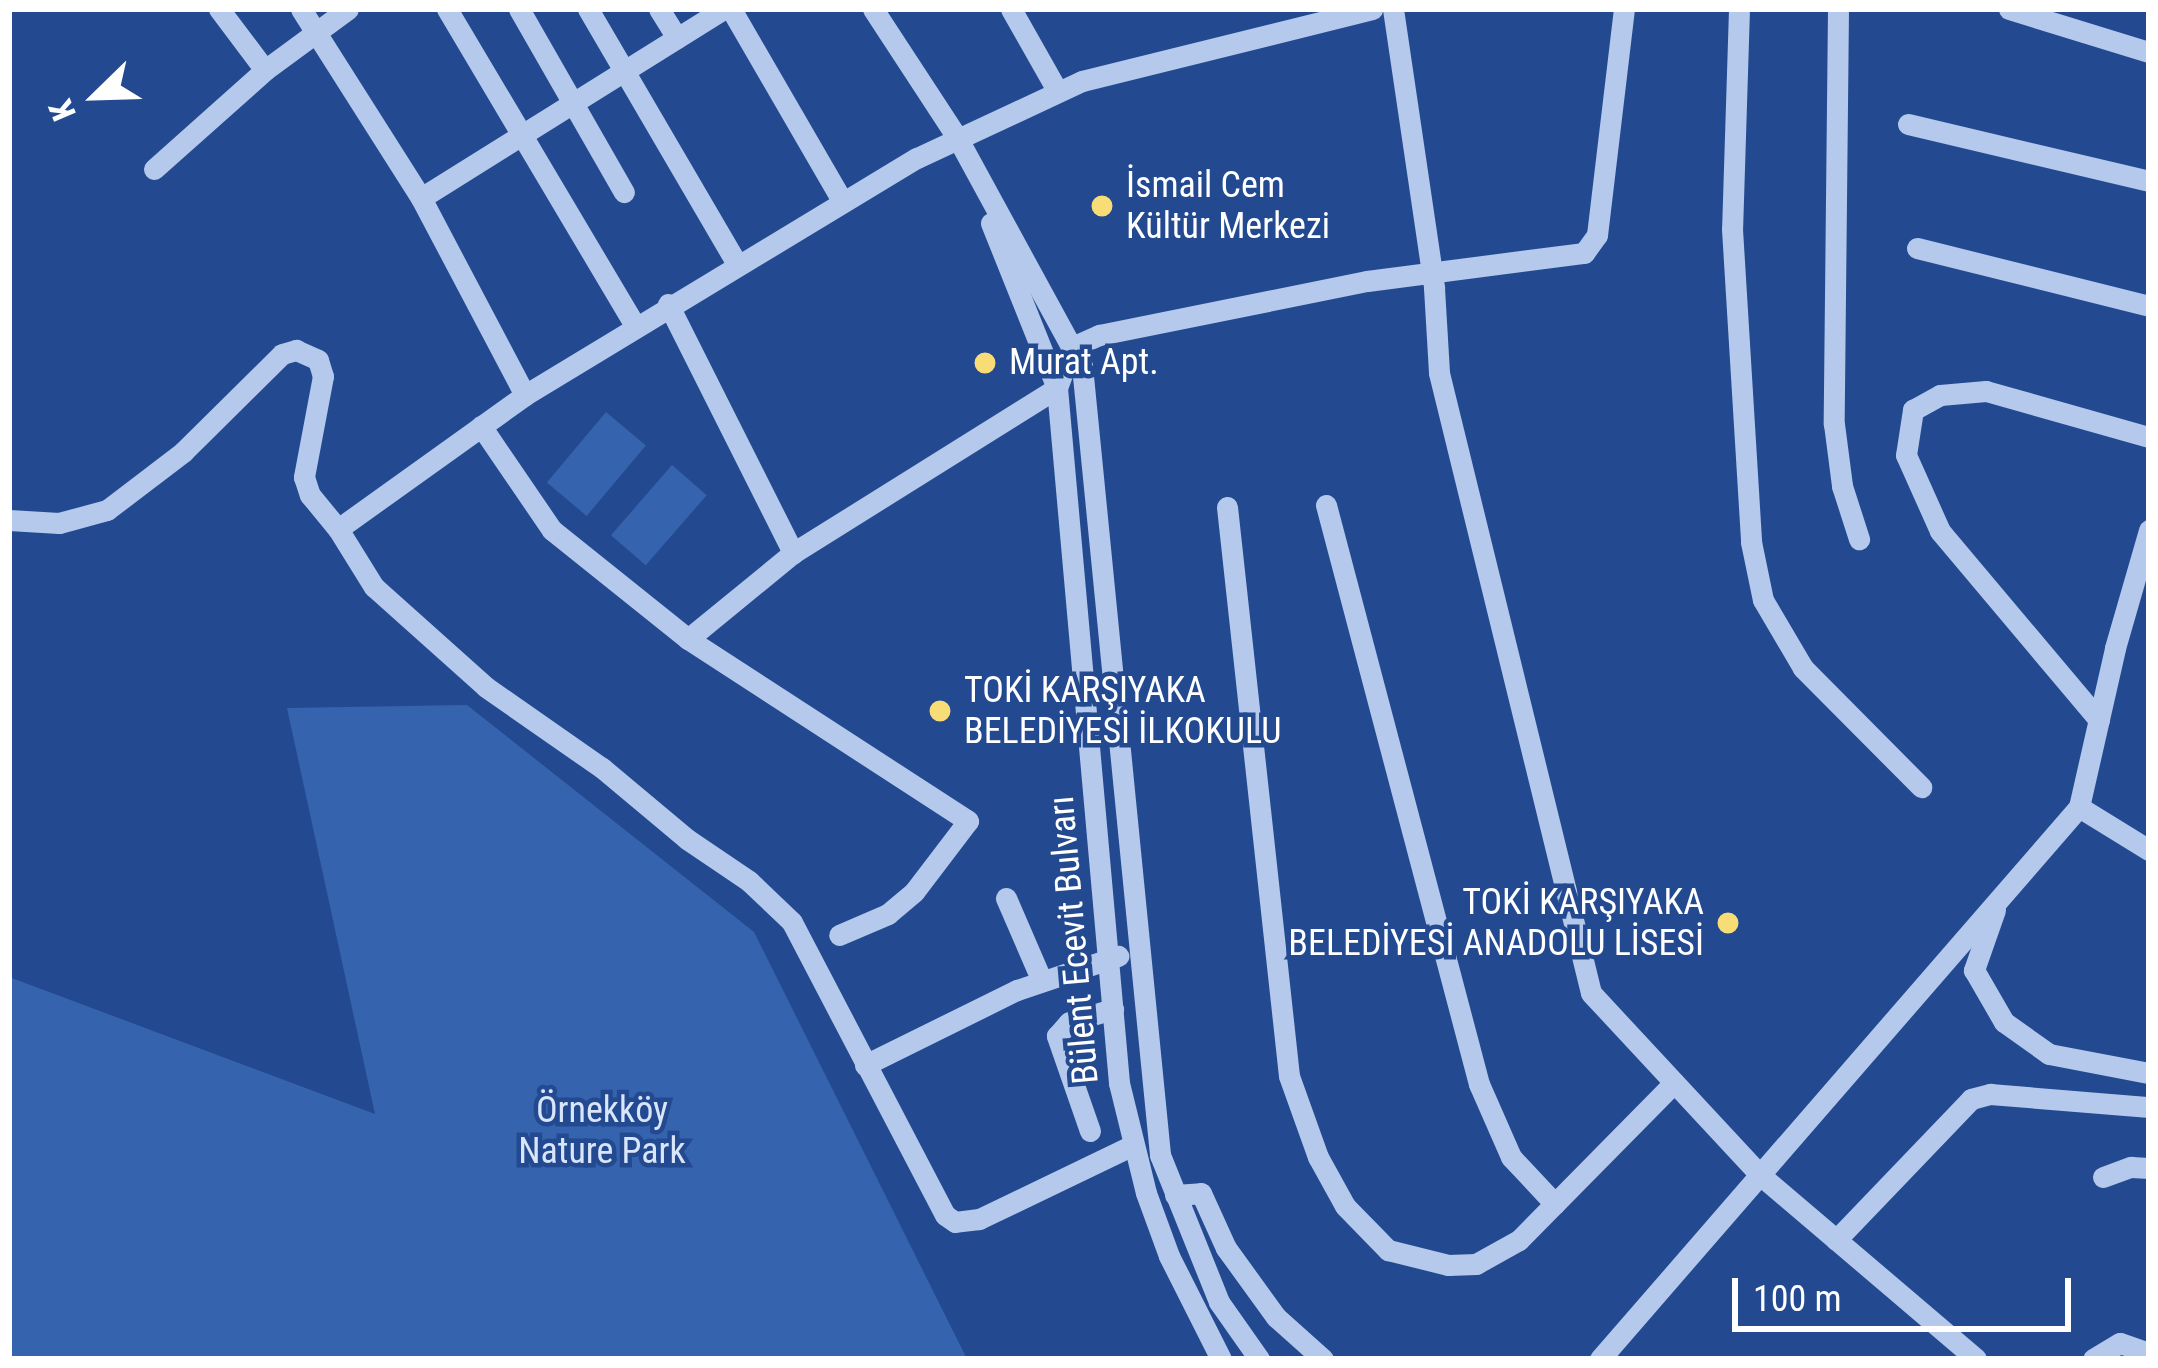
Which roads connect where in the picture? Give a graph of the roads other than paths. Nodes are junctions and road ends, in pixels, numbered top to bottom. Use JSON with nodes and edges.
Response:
{"nodes":[{"id":1,"x":219,"y":9,"type":"edge"},
{"id":2,"x":301,"y":9,"type":"edge"},
{"id":3,"x":348,"y":9,"type":"edge"},
{"id":4,"x":447,"y":9,"type":"edge"},
{"id":5,"x":519,"y":9,"type":"edge"},
{"id":6,"x":588,"y":9,"type":"edge"},
{"id":7,"x":659,"y":9,"type":"edge"},
{"id":8,"x":727,"y":9,"type":"edge"},
{"id":9,"x":873,"y":9,"type":"edge"},
{"id":10,"x":1011,"y":9,"type":"edge"},
{"id":11,"x":1312,"y":9,"type":"edge"},
{"id":12,"x":1362,"y":9,"type":"edge"},
{"id":13,"x":1372,"y":9,"type":"edge"},
{"id":14,"x":1393,"y":9,"type":"edge"},
{"id":15,"x":1624,"y":9,"type":"edge"},
{"id":16,"x":1739,"y":9,"type":"edge"},
{"id":17,"x":1838,"y":9,"type":"edge"},
{"id":18,"x":2009,"y":9,"type":"edge"},
{"id":19,"x":2084,"y":20,"type":"edge"},
{"id":20,"x":318,"y":31,"type":"junction"},
{"id":21,"x":677,"y":38,"type":"junction"},
{"id":22,"x":2149,"y":52,"type":"edge"},
{"id":23,"x":265,"y":70,"type":"junction"},
{"id":24,"x":626,"y":71,"type":"junction"},
{"id":25,"x":1058,"y":92,"type":"junction"},
{"id":26,"x":575,"y":104,"type":"junction"},
{"id":27,"x":1908,"y":124,"type":"dead end"},
{"id":28,"x":523,"y":136,"type":"junction"},
{"id":29,"x":958,"y":139,"type":"junction"},
{"id":30,"x":154,"y":169,"type":"dead end"},
{"id":31,"x":2149,"y":182,"type":"edge"},
{"id":32,"x":624,"y":192,"type":"dead end"},
{"id":33,"x":421,"y":197,"type":"junction"},
{"id":34,"x":843,"y":202,"type":"junction"},
{"id":35,"x":1917,"y":248,"type":"dead end"},
{"id":36,"x":737,"y":264,"type":"junction"},
{"id":37,"x":1432,"y":272,"type":"junction"},
{"id":38,"x":668,"y":304,"type":"junction"},
{"id":39,"x":2149,"y":306,"type":"edge"},
{"id":40,"x":635,"y":326,"type":"junction"},
{"id":41,"x":1072,"y":347,"type":"junction"},
{"id":42,"x":1057,"y":388,"type":"junction"},
{"id":43,"x":525,"y":395,"type":"junction"},
{"id":44,"x":481,"y":426,"type":"junction"},
{"id":45,"x":2149,"y":437,"type":"edge"},
{"id":46,"x":1326,"y":505,"type":"dead end"},
{"id":47,"x":1227,"y":507,"type":"dead end"},
{"id":48,"x":9,"y":520,"type":"edge"},
{"id":49,"x":338,"y":529,"type":"junction"},
{"id":50,"x":2149,"y":530,"type":"edge"},
{"id":51,"x":1859,"y":538,"type":"dead end"},
{"id":52,"x":793,"y":553,"type":"junction"},
{"id":53,"x":688,"y":639,"type":"junction"},
{"id":54,"x":2099,"y":719,"type":"junction"},
{"id":55,"x":1921,"y":787,"type":"dead end"},
{"id":56,"x":2079,"y":807,"type":"junction"},
{"id":57,"x":2149,"y":850,"type":"edge"},
{"id":58,"x":1006,"y":898,"type":"dead end"},
{"id":59,"x":1998,"y":901,"type":"junction"},
{"id":60,"x":839,"y":935,"type":"dead end"},
{"id":61,"x":1138,"y":952,"type":"junction"},
{"id":62,"x":1108,"y":958,"type":"junction"},
{"id":63,"x":1042,"y":981,"type":"junction"},
{"id":64,"x":1113,"y":1010,"type":"junction"},
{"id":65,"x":865,"y":1065,"type":"junction"},
{"id":66,"x":2149,"y":1073,"type":"edge"},
{"id":67,"x":1674,"y":1083,"type":"junction"},
{"id":68,"x":2149,"y":1107,"type":"edge"},
{"id":69,"x":1090,"y":1132,"type":"dead end"},
{"id":70,"x":1133,"y":1145,"type":"junction"},
{"id":71,"x":2149,"y":1168,"type":"edge"},
{"id":72,"x":1759,"y":1174,"type":"junction"},
{"id":73,"x":2103,"y":1177,"type":"dead end"},
{"id":74,"x":1175,"y":1195,"type":"junction"},
{"id":75,"x":1555,"y":1204,"type":"junction"},
{"id":76,"x":1836,"y":1240,"type":"junction"},
{"id":77,"x":2149,"y":1353,"type":"edge"},
{"id":78,"x":1221,"y":1359,"type":"edge"},
{"id":79,"x":1259,"y":1359,"type":"edge"},
{"id":80,"x":1323,"y":1359,"type":"edge"},
{"id":81,"x":1600,"y":1359,"type":"edge"},
{"id":82,"x":1976,"y":1359,"type":"edge"},
{"id":83,"x":2093,"y":1359,"type":"edge"}],
"edges":[{"from":1,"to":23,"type":"street"},
{"from":2,"to":20,"type":"street"},
{"from":3,"to":20,"type":"street"},
{"from":4,"to":28,"type":"street"},
{"from":5,"to":26,"type":"street"},
{"from":6,"to":24,"type":"street"},
{"from":7,"to":21,"type":"street"},
{"from":8,"to":21,"type":"street"},
{"from":8,"to":34,"type":"street"},
{"from":9,"to":29,"type":"street"},
{"from":10,"to":25,"type":"street"},
{"from":11,"to":12,"type":"street"},
{"from":13,"to":25,"type":"street"},
{"from":14,"to":37,"type":"street"},
{"from":15,"to":37,"type":"street"},
{"from":16,"to":55,"type":"street"},
{"from":17,"to":51,"type":"street"},
{"from":18,"to":19,"type":"street"},
{"from":19,"to":22,"type":"street"},
{"from":20,"to":23,"type":"street"},
{"from":20,"to":33,"type":"street"},
{"from":21,"to":24,"type":"street"},
{"from":23,"to":30,"type":"street"},
{"from":24,"to":26,"type":"street"},
{"from":24,"to":36,"type":"street"},
{"from":25,"to":29,"type":"street"},
{"from":26,"to":28,"type":"street"},
{"from":26,"to":32,"type":"street"},
{"from":27,"to":31,"type":"street"},
{"from":28,"to":33,"type":"street"},
{"from":28,"to":40,"type":"street"},
{"from":29,"to":34,"type":"street"},
{"from":29,"to":41,"type":"street","name":"Bülent Ecevit Bulvarı"},
{"from":29,"to":42,"type":"street","name":"Bülent Ecevit Bulvarı"},
{"from":33,"to":43,"type":"street"},
{"from":34,"to":36,"type":"street"},
{"from":35,"to":39,"type":"street"},
{"from":36,"to":38,"type":"street"},
{"from":37,"to":41,"type":"street"},
{"from":37,"to":67,"type":"street"},
{"from":38,"to":40,"type":"street"},
{"from":38,"to":52,"type":"street"},
{"from":40,"to":43,"type":"street"},
{"from":41,"to":42,"type":"street"},
{"from":41,"to":61,"type":"street","name":"Bülent Ecevit Bulvarı"},
{"from":42,"to":52,"type":"street"},
{"from":42,"to":62,"type":"street","name":"Bülent Ecevit Bulvarı"},
{"from":43,"to":44,"type":"street"},
{"from":44,"to":49,"type":"street"},
{"from":44,"to":53,"type":"street"},
{"from":45,"to":54,"type":"street"},
{"from":46,"to":75,"type":"street"},
{"from":47,"to":75,"type":"street"},
{"from":48,"to":49,"type":"street"},
{"from":49,"to":65,"type":"street"},
{"from":50,"to":54,"type":"street"},
{"from":52,"to":53,"type":"street"},
{"from":53,"to":60,"type":"street"},
{"from":54,"to":56,"type":"street"},
{"from":56,"to":57,"type":"street"},
{"from":56,"to":59,"type":"street"},
{"from":58,"to":63,"type":"street"},
{"from":59,"to":66,"type":"street"},
{"from":59,"to":72,"type":"street"},
{"from":61,"to":62,"type":"street"},
{"from":61,"to":74,"type":"street","name":"Bülent Ecevit Bulvarı"},
{"from":62,"to":63,"type":"street"},
{"from":62,"to":64,"type":"street","name":"Bülent Ecevit Bulvarı"},
{"from":63,"to":65,"type":"street"},
{"from":64,"to":69,"type":"street"},
{"from":64,"to":70,"type":"street","name":"Bülent Ecevit Bulvarı"},
{"from":65,"to":70,"type":"street"},
{"from":67,"to":72,"type":"street"},
{"from":67,"to":75,"type":"street"},
{"from":68,"to":76,"type":"street"},
{"from":70,"to":78,"type":"street","name":"Bülent Ecevit Bulvarı"},
{"from":71,"to":73,"type":"street"},
{"from":72,"to":76,"type":"street"},
{"from":72,"to":81,"type":"street"},
{"from":74,"to":79,"type":"street","name":"Bülent Ecevit Bulvarı"},
{"from":74,"to":80,"type":"street"},
{"from":76,"to":82,"type":"street"},
{"from":77,"to":83,"type":"street"}]}
